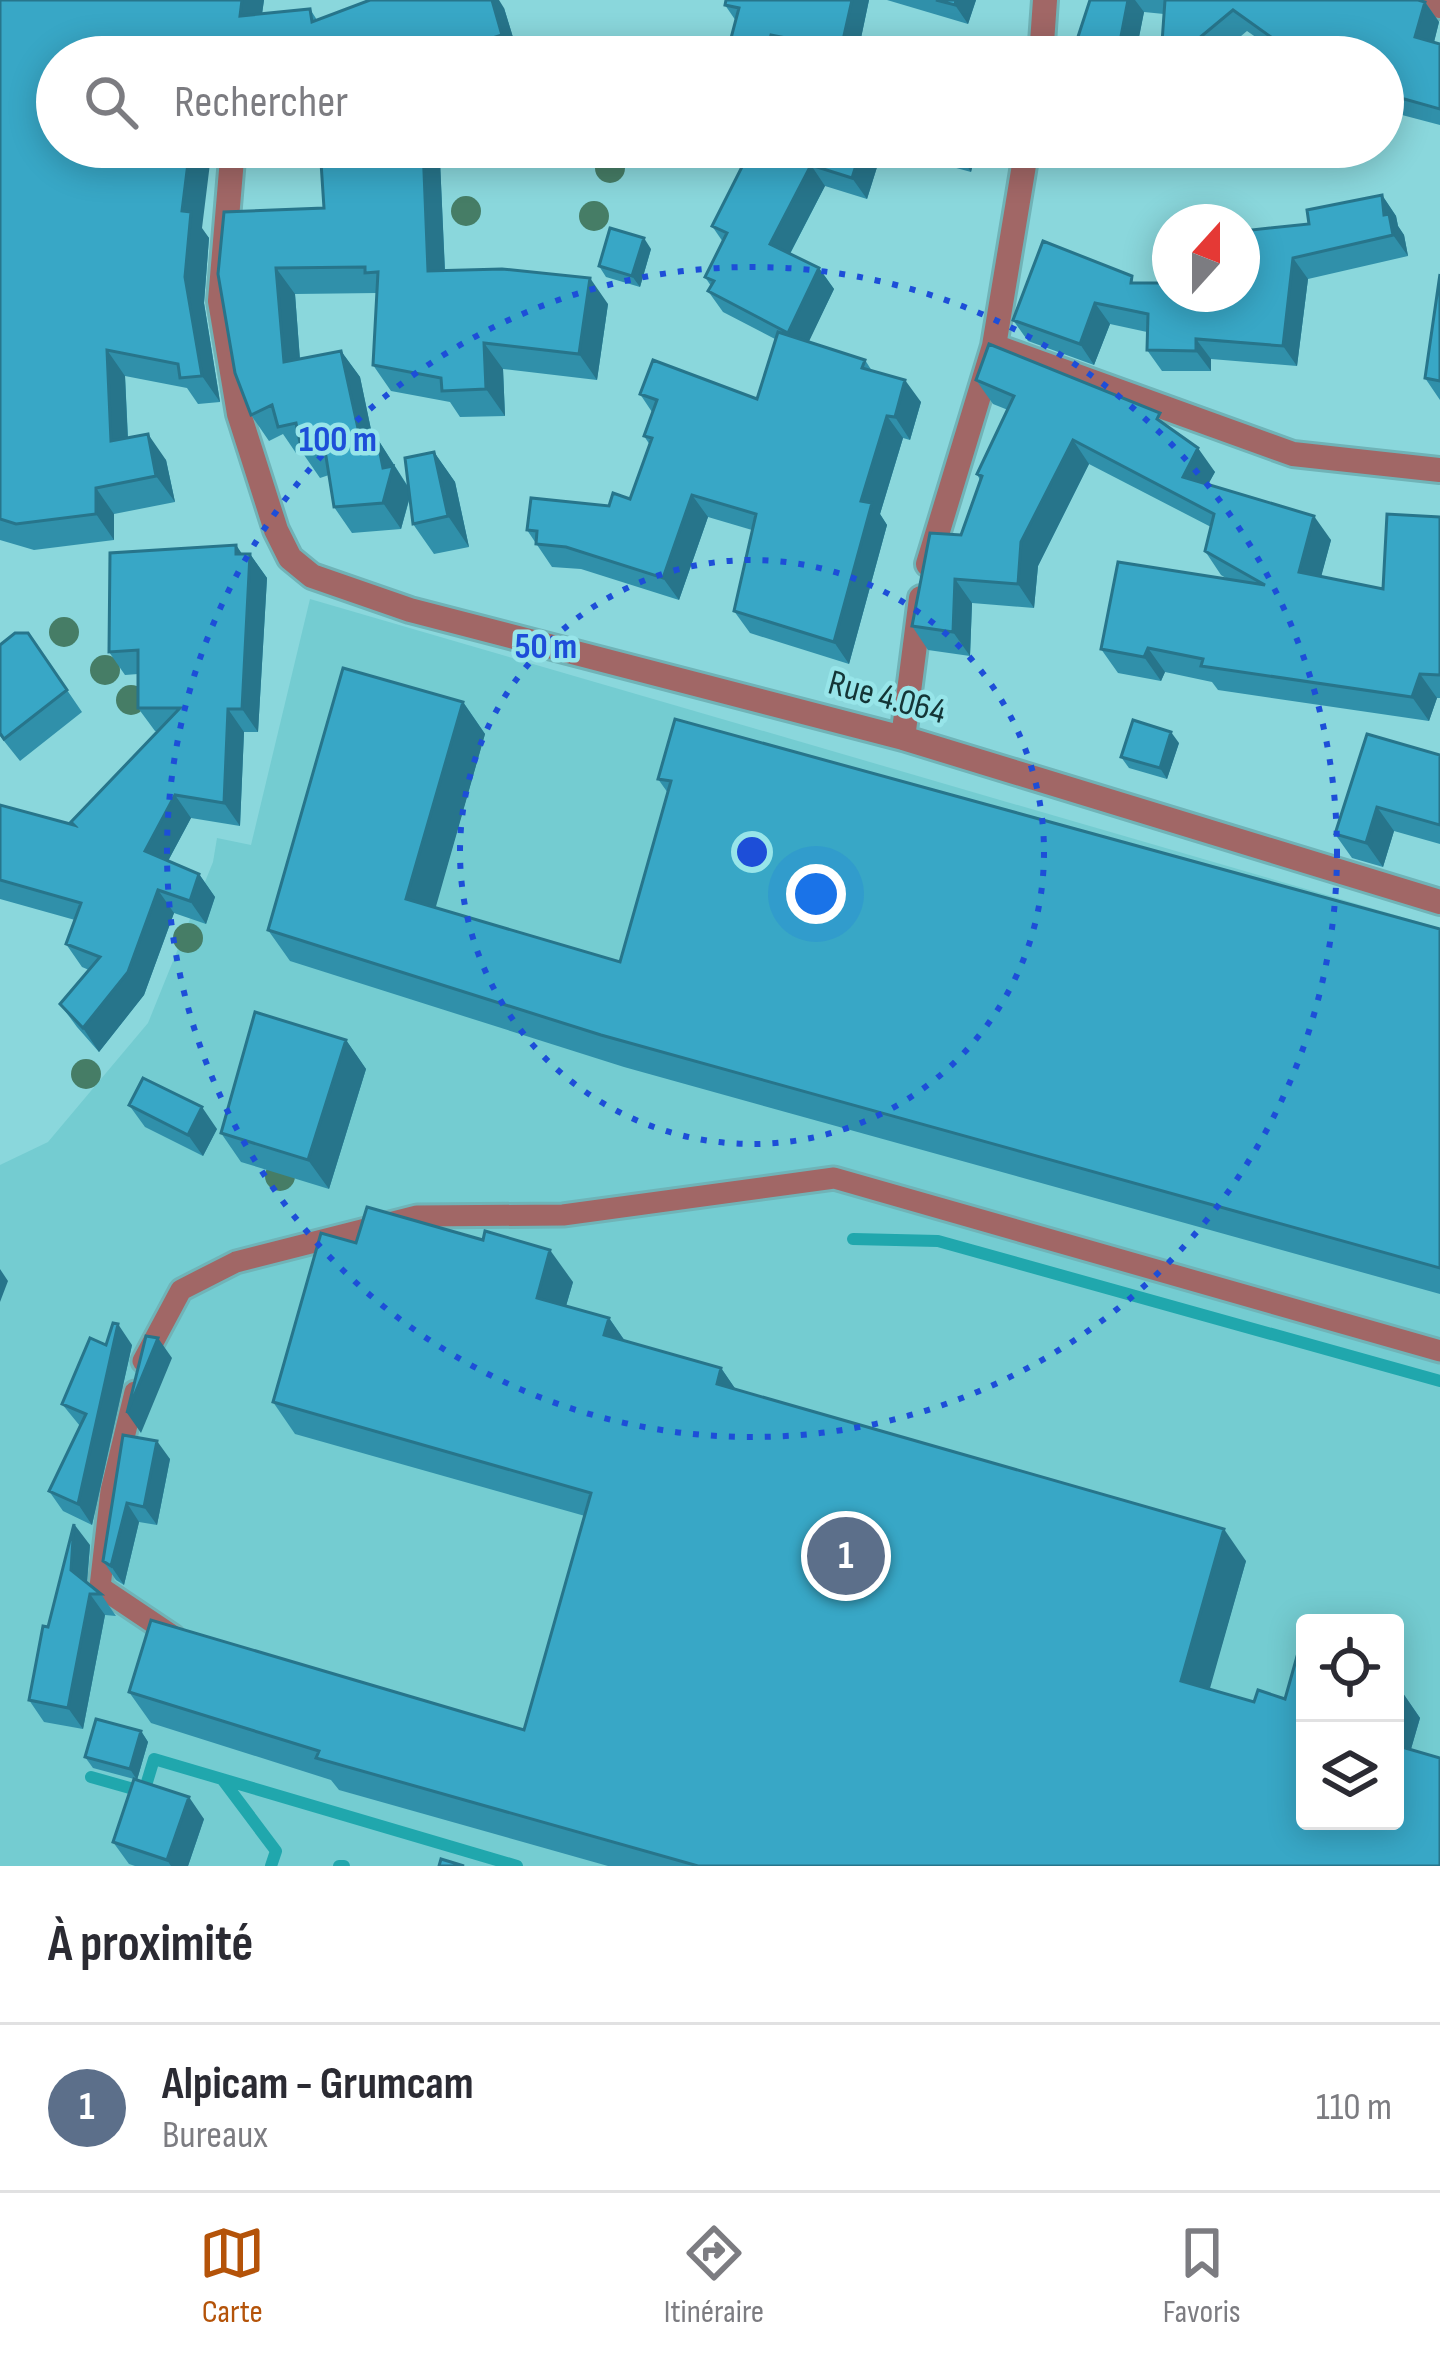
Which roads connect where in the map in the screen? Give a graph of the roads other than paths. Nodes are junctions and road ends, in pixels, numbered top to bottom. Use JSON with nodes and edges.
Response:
{"nodes":[{"id":1,"x":1045,"y":0,"type":"edge"},
{"id":2,"x":1042,"y":36,"type":"edge"},
{"id":3,"x":231,"y":168,"type":"edge"},
{"id":4,"x":1024,"y":168,"type":"edge"},
{"id":5,"x":994,"y":346,"type":"junction"},
{"id":6,"x":1440,"y":470,"type":"edge"},
{"id":7,"x":903,"y":738,"type":"junction"},
{"id":8,"x":1440,"y":902,"type":"edge"},
{"id":9,"x":1440,"y":1351,"type":"edge"},
{"id":10,"x":196,"y":1642,"type":"edge"}],
"edges":[{"from":1,"to":2,"type":"street"},
{"from":3,"to":7,"type":"street","name":"Rue 4.064"},
{"from":4,"to":5,"type":"street"},
{"from":5,"to":6,"type":"street"},
{"from":5,"to":7,"type":"street"},
{"from":7,"to":8,"type":"street","name":"Rue 4.064"},
{"from":9,"to":10,"type":"lane"}]}
